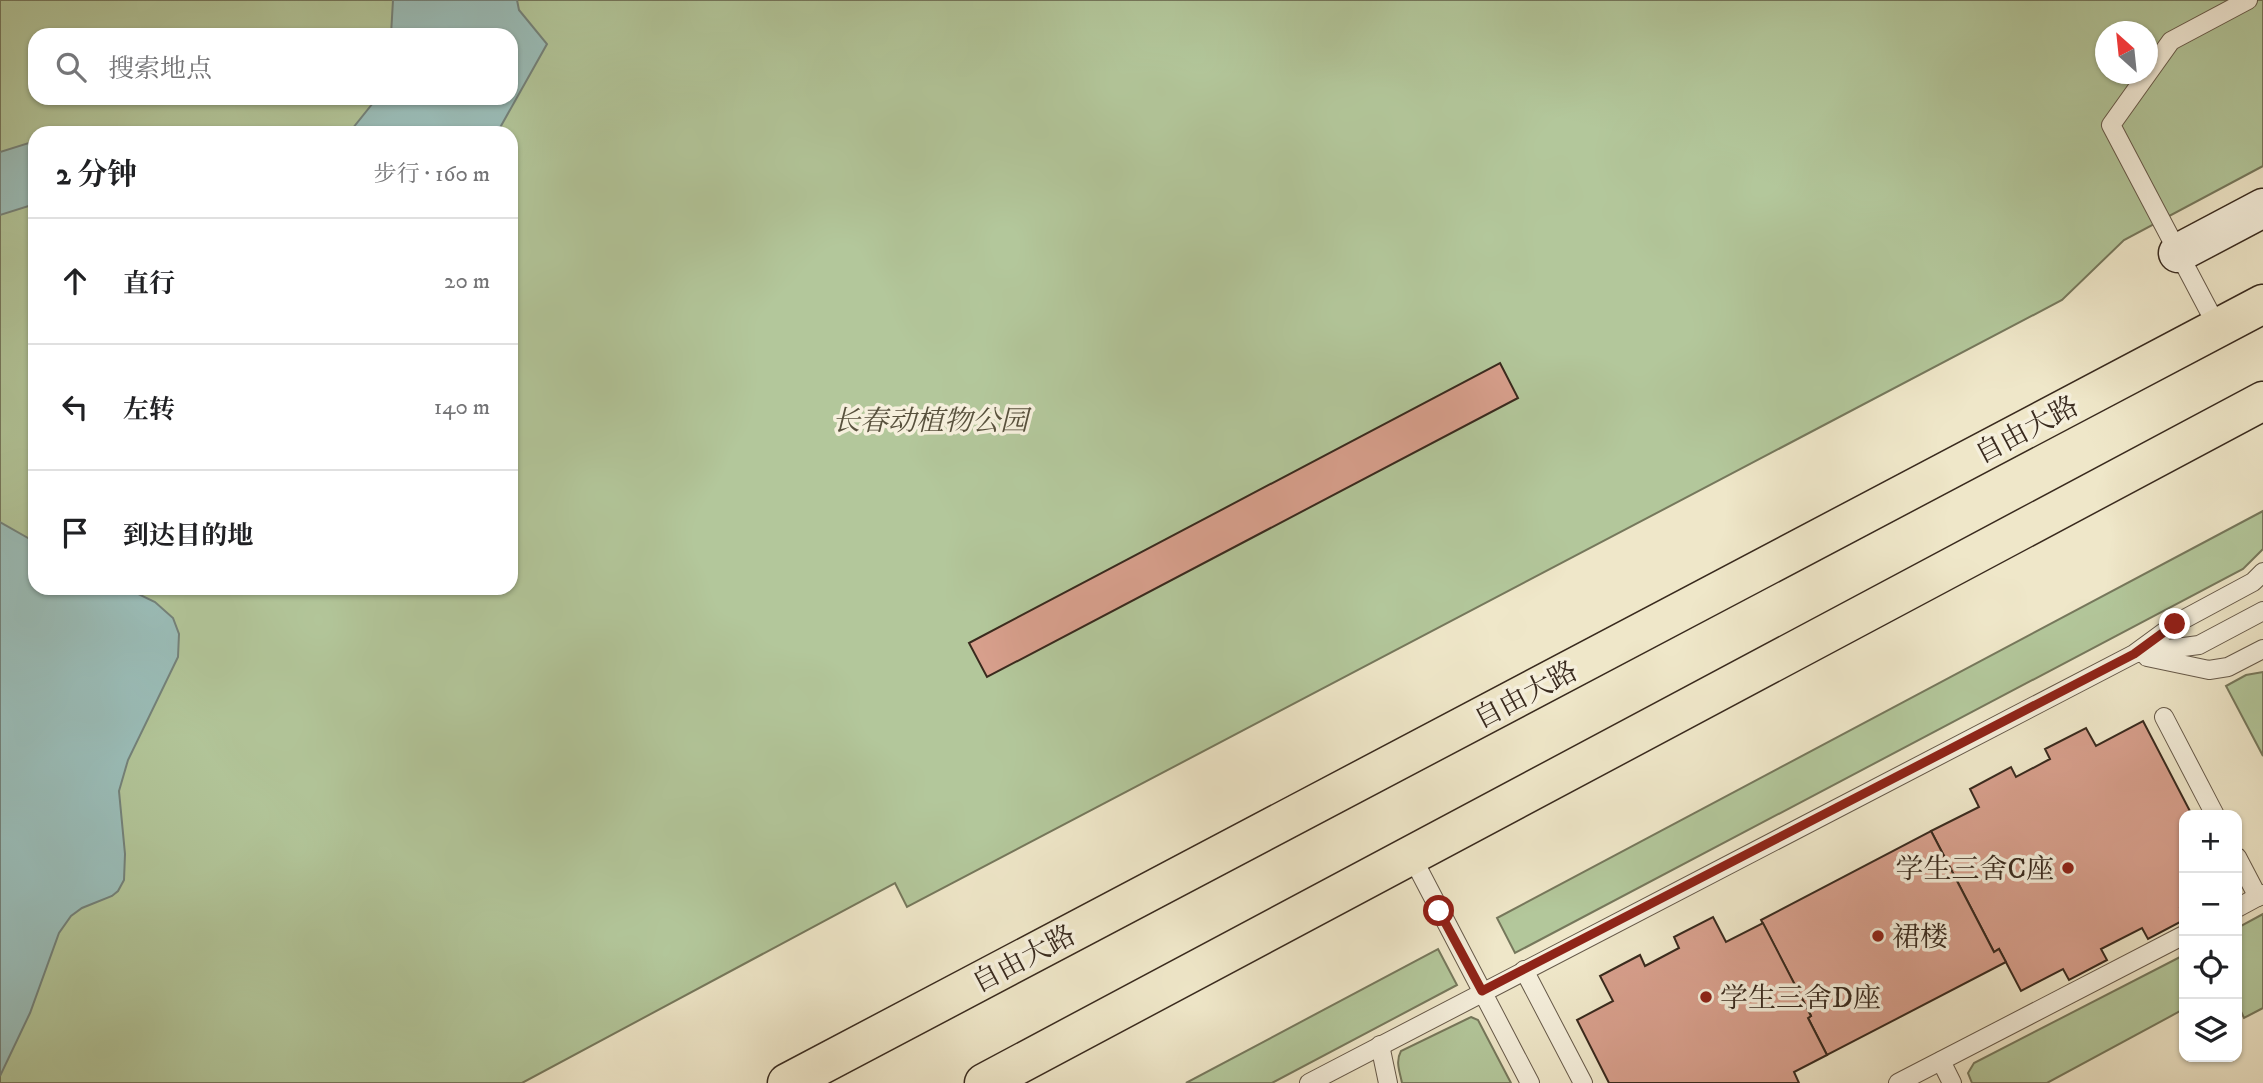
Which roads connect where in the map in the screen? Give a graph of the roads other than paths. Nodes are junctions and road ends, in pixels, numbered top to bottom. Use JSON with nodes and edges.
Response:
{"nodes":[{"id":1,"x":2248,"y":0,"type":"edge"},
{"id":2,"x":2263,"y":208,"type":"edge"},
{"id":3,"x":2178,"y":253,"type":"junction"},
{"id":4,"x":2263,"y":304,"type":"edge"},
{"id":5,"x":2218,"y":328,"type":"junction"},
{"id":6,"x":2263,"y":401,"type":"edge"},
{"id":7,"x":2263,"y":572,"type":"edge"},
{"id":8,"x":2263,"y":611,"type":"edge"},
{"id":9,"x":2263,"y":649,"type":"edge"},
{"id":10,"x":2134,"y":654,"type":"junction"},
{"id":11,"x":2164,"y":717,"type":"dead end"},
{"id":12,"x":2212,"y":810,"type":"edge"},
{"id":13,"x":1411,"y":855,"type":"junction"},
{"id":14,"x":2242,"y":865,"type":"edge"},
{"id":15,"x":2260,"y":895,"type":"edge"},
{"id":16,"x":2242,"y":905,"type":"edge"},
{"id":17,"x":2182,"y":936,"type":"edge"},
{"id":18,"x":1524,"y":970,"type":"junction"},
{"id":19,"x":1482,"y":991,"type":"junction"},
{"id":20,"x":1380,"y":1045,"type":"junction"},
{"id":21,"x":1941,"y":1061,"type":"junction"},
{"id":22,"x":787,"y":1083,"type":"edge"},
{"id":23,"x":984,"y":1083,"type":"edge"},
{"id":24,"x":1309,"y":1083,"type":"edge"},
{"id":25,"x":1388,"y":1083,"type":"edge"},
{"id":26,"x":1530,"y":1083,"type":"edge"},
{"id":27,"x":1583,"y":1083,"type":"edge"},
{"id":28,"x":1898,"y":1083,"type":"edge"},
{"id":29,"x":1952,"y":1083,"type":"edge"}],
"edges":[{"from":1,"to":3,"type":"lane"},
{"from":2,"to":3,"type":"street"},
{"from":3,"to":5,"type":"lane"},
{"from":4,"to":5,"type":"main road","name":"自由大路"},
{"from":5,"to":22,"type":"main road","name":"自由大路"},
{"from":6,"to":13,"type":"main road"},
{"from":7,"to":10,"type":"lane"},
{"from":8,"to":10,"type":"lane"},
{"from":9,"to":10,"type":"lane"},
{"from":10,"to":18,"type":"lane"},
{"from":11,"to":12,"type":"lane"},
{"from":13,"to":19,"type":"lane"},
{"from":13,"to":23,"type":"main road"},
{"from":14,"to":15,"type":"lane"},
{"from":15,"to":16,"type":"lane"},
{"from":17,"to":21,"type":"lane"},
{"from":18,"to":19,"type":"lane"},
{"from":18,"to":27,"type":"lane"},
{"from":19,"to":20,"type":"lane"},
{"from":19,"to":26,"type":"lane"},
{"from":20,"to":24,"type":"lane"},
{"from":20,"to":25,"type":"lane"},
{"from":21,"to":28,"type":"lane"},
{"from":21,"to":29,"type":"lane"}]}
